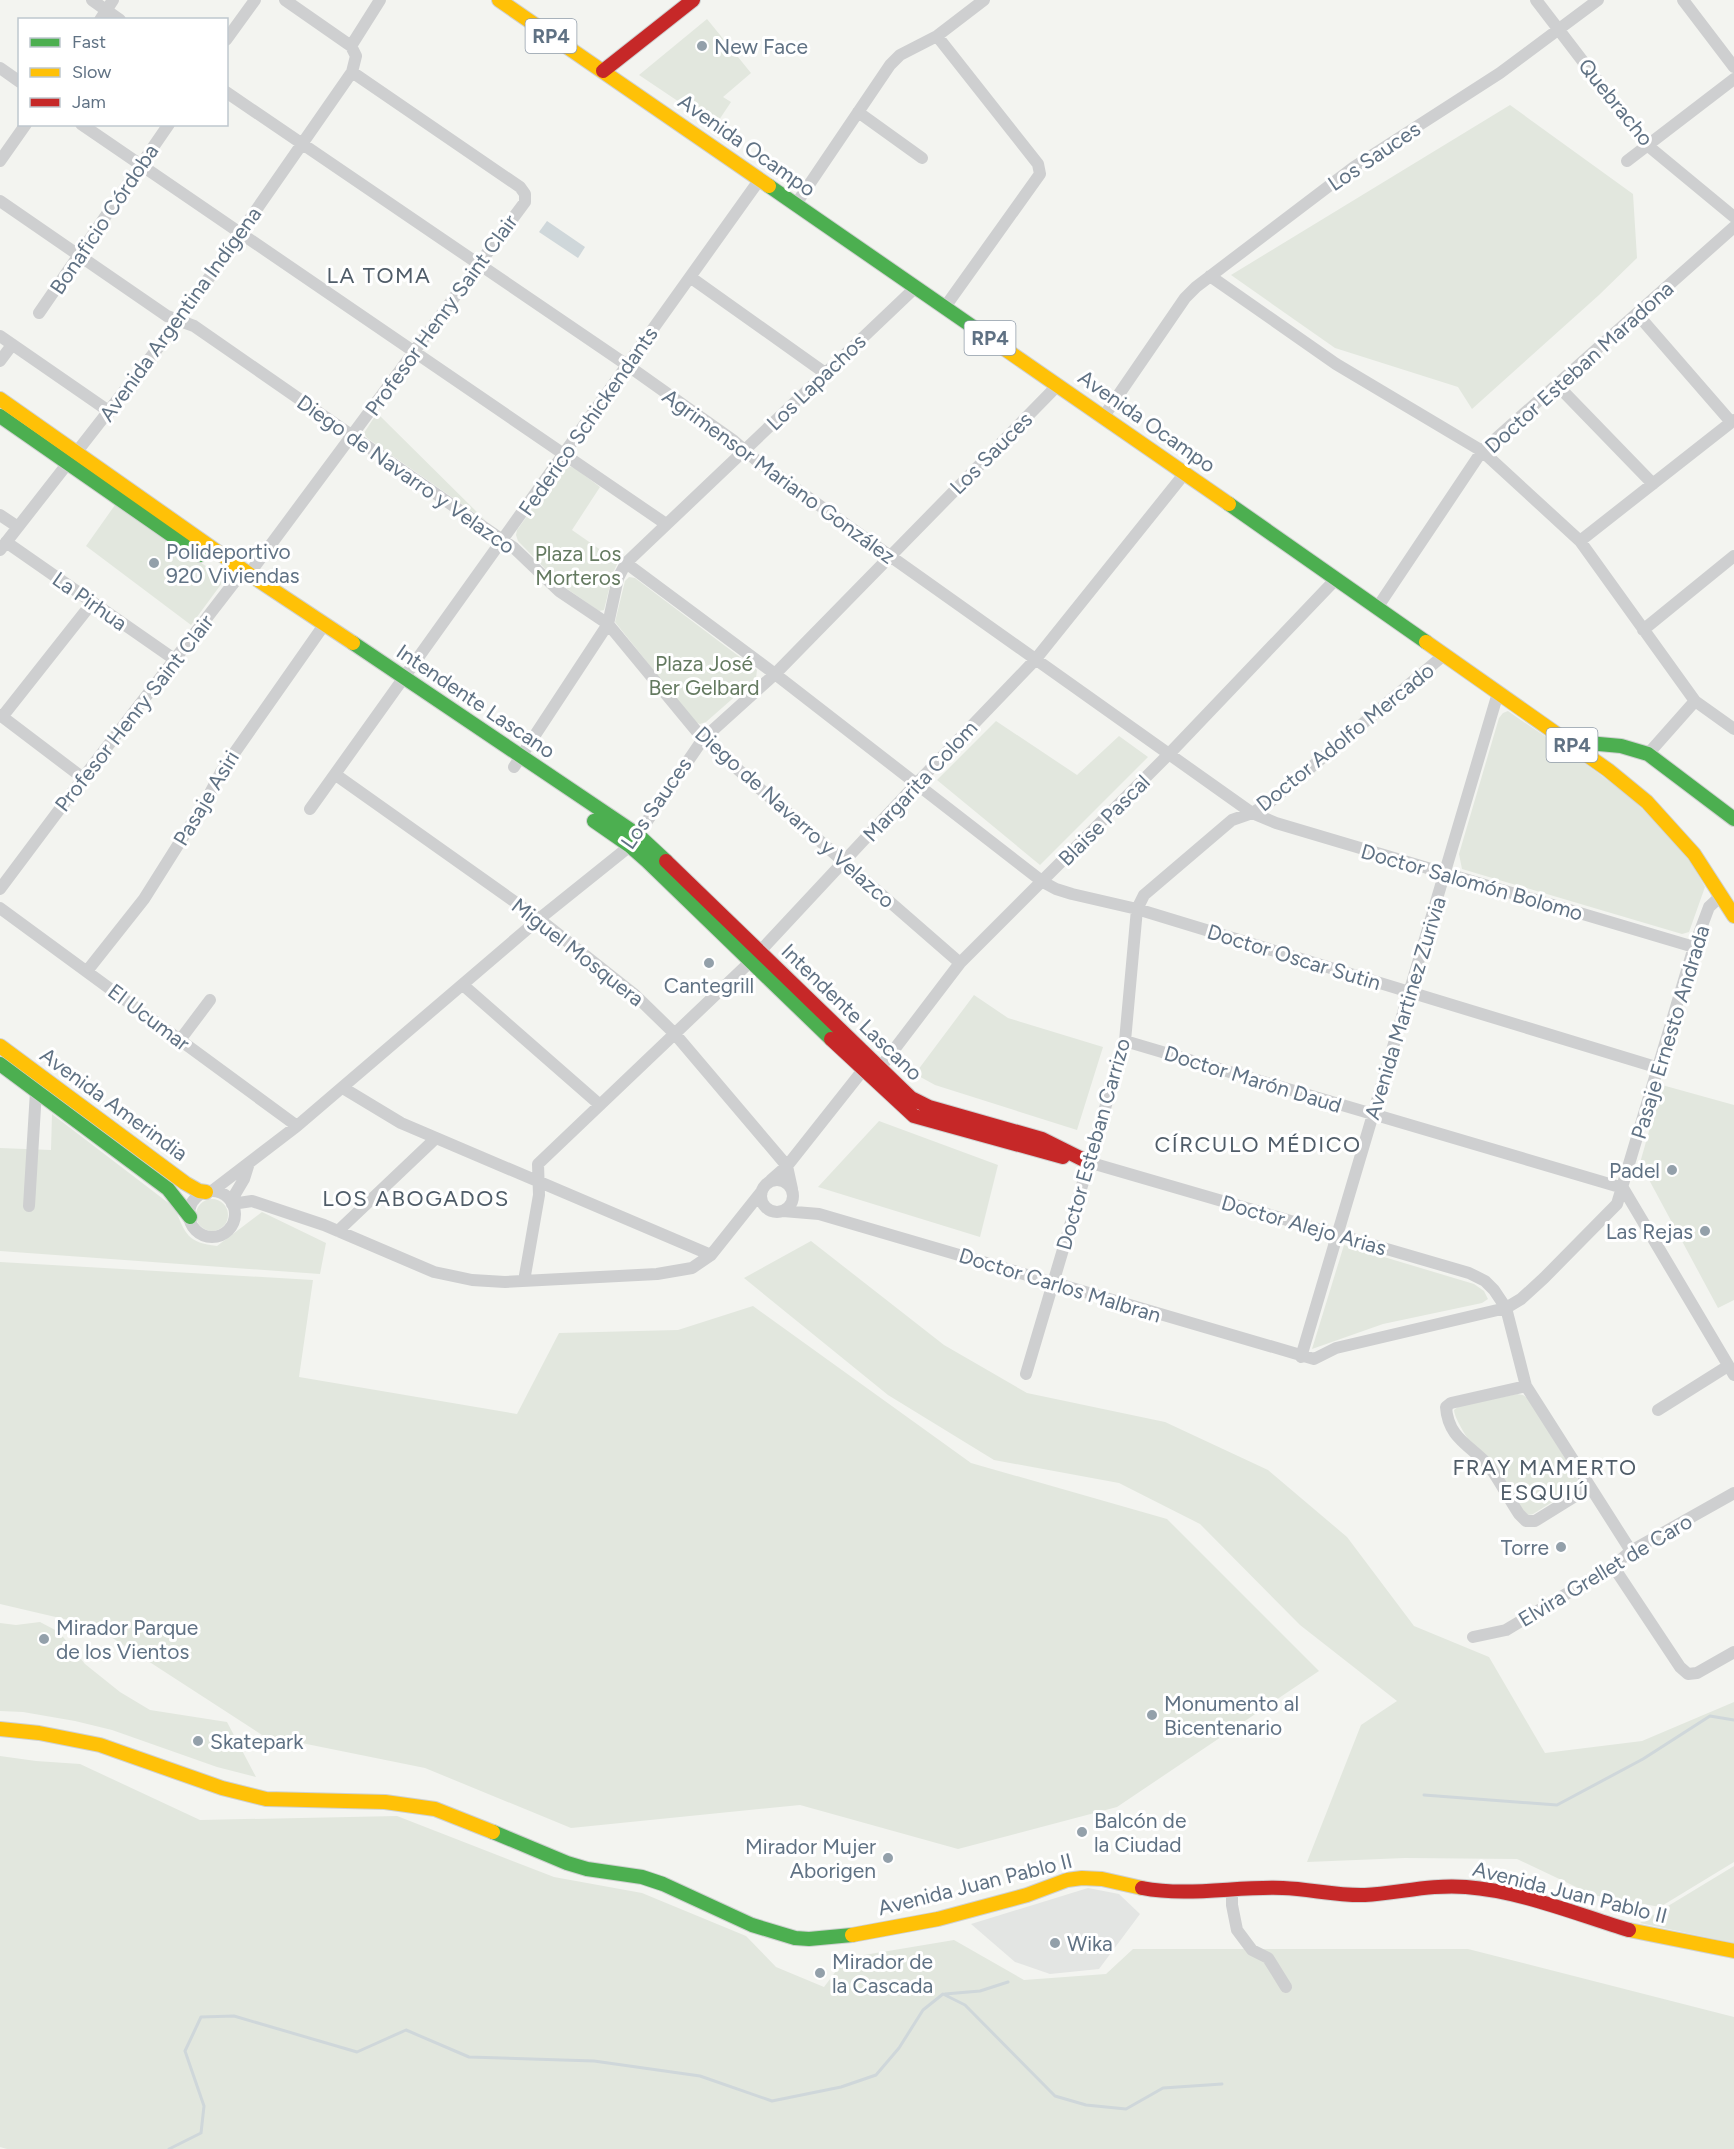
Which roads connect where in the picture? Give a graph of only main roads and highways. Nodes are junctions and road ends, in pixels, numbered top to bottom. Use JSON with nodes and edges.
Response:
{"nodes":[{"id":1,"x":499,"y":0,"type":"edge"},
{"id":2,"x":693,"y":0,"type":"edge"},
{"id":3,"x":603,"y":71,"type":"junction"},
{"id":4,"x":0,"y":399,"type":"edge"},
{"id":5,"x":0,"y":416,"type":"edge"},
{"id":6,"x":73,"y":458,"type":"junction"},
{"id":7,"x":1566,"y":741,"type":"junction"},
{"id":8,"x":1621,"y":746,"type":"junction"},
{"id":9,"x":1608,"y":770,"type":"junction"},
{"id":10,"x":1734,"y":819,"type":"edge"},
{"id":11,"x":1734,"y":916,"type":"edge"},
{"id":12,"x":755,"y":957,"type":"junction"},
{"id":13,"x":0,"y":1046,"type":"edge"},
{"id":14,"x":0,"y":1064,"type":"edge"},
{"id":15,"x":209,"y":1192,"type":"road end"},
{"id":16,"x":190,"y":1217,"type":"road end"},
{"id":17,"x":0,"y":1729,"type":"edge"},
{"id":18,"x":1734,"y":1951,"type":"edge"}],
"edges":[{"from":1,"to":3,"type":"main road","name":"Avenida Ocampo","number":"RP4"},
{"from":2,"to":3,"type":"main road"},
{"from":3,"to":7,"type":"main road","name":"Avenida Ocampo","number":"RP4"},
{"from":4,"to":6,"type":"main road","name":"Intendente Lascano"},
{"from":5,"to":6,"type":"main road","name":"Intendente Lascano"},
{"from":6,"to":12,"type":"main road","name":"Intendente Lascano"},
{"from":7,"to":8,"type":"main road"},
{"from":7,"to":9,"type":"main road","name":"Avenida Ocampo","number":"RP4"},
{"from":8,"to":9,"type":"main road"},
{"from":8,"to":10,"type":"main road"},
{"from":9,"to":11,"type":"main road","name":"Avenida Ocampo","number":"RP4"},
{"from":12,"to":12,"type":"main road","name":"Intendente Lascano"},
{"from":13,"to":15,"type":"main road","name":"Avenida Amerindia"},
{"from":14,"to":16,"type":"main road"},
{"from":17,"to":18,"type":"main road","name":"Avenida Juan Pablo II"}]}
